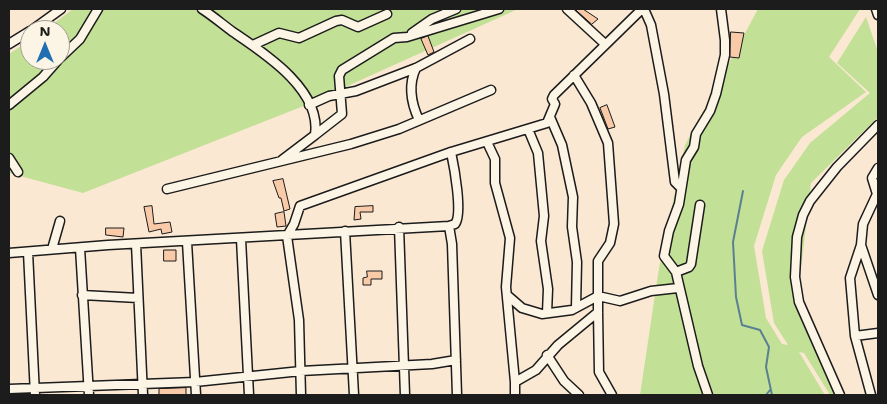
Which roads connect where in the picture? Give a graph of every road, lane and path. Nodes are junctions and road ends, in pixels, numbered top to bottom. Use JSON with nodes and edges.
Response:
{"nodes":[{"id":1,"x":60,"y":9,"type":"edge"},
{"id":2,"x":99,"y":9,"type":"edge"},
{"id":3,"x":202,"y":9,"type":"edge"},
{"id":4,"x":218,"y":9,"type":"edge"},
{"id":5,"x":456,"y":9,"type":"edge"},
{"id":6,"x":498,"y":9,"type":"edge"},
{"id":7,"x":567,"y":9,"type":"edge"},
{"id":8,"x":643,"y":9,"type":"edge"},
{"id":9,"x":720,"y":9,"type":"edge"},
{"id":10,"x":876,"y":9,"type":"edge"},
{"id":11,"x":387,"y":14,"type":"dead end"},
{"id":12,"x":878,"y":15,"type":"edge"},
{"id":13,"x":213,"y":16,"type":"junction"},
{"id":14,"x":46,"y":20,"type":"edge"},
{"id":15,"x":407,"y":37,"type":"junction"},
{"id":16,"x":20,"y":38,"type":"edge"},
{"id":17,"x":470,"y":39,"type":"dead end"},
{"id":18,"x":9,"y":44,"type":"edge"},
{"id":19,"x":605,"y":44,"type":"junction"},
{"id":20,"x":253,"y":45,"type":"junction"},
{"id":21,"x":70,"y":49,"type":"edge"},
{"id":22,"x":416,"y":68,"type":"junction"},
{"id":23,"x":49,"y":70,"type":"edge"},
{"id":24,"x":574,"y":76,"type":"junction"},
{"id":25,"x":491,"y":90,"type":"dead end"},
{"id":26,"x":340,"y":93,"type":"junction"},
{"id":27,"x":9,"y":105,"type":"edge"},
{"id":28,"x":309,"y":105,"type":"junction"},
{"id":29,"x":550,"y":117,"type":"junction"},
{"id":30,"x":419,"y":120,"type":"junction"},
{"id":31,"x":878,"y":125,"type":"edge"},
{"id":32,"x":528,"y":129,"type":"junction"},
{"id":33,"x":314,"y":135,"type":"junction"},
{"id":34,"x":488,"y":142,"type":"junction"},
{"id":35,"x":451,"y":152,"type":"junction"},
{"id":36,"x":9,"y":158,"type":"edge"},
{"id":37,"x":279,"y":163,"type":"junction"},
{"id":38,"x":878,"y":168,"type":"edge"},
{"id":39,"x":18,"y":172,"type":"dead end"},
{"id":40,"x":681,"y":188,"type":"junction"},
{"id":41,"x":167,"y":189,"type":"dead end"},
{"id":42,"x":700,"y":205,"type":"dead end"},
{"id":43,"x":60,"y":221,"type":"dead end"},
{"id":44,"x":449,"y":226,"type":"junction"},
{"id":45,"x":399,"y":227,"type":"junction"},
{"id":46,"x":345,"y":231,"type":"junction"},
{"id":47,"x":287,"y":236,"type":"junction"},
{"id":48,"x":241,"y":239,"type":"junction"},
{"id":49,"x":187,"y":242,"type":"junction"},
{"id":50,"x":136,"y":244,"type":"junction"},
{"id":51,"x":861,"y":245,"type":"junction"},
{"id":52,"x":80,"y":248,"type":"junction"},
{"id":53,"x":52,"y":249,"type":"junction"},
{"id":54,"x":28,"y":252,"type":"junction"},
{"id":55,"x":9,"y":253,"type":"edge"},
{"id":56,"x":676,"y":272,"type":"junction"},
{"id":57,"x":678,"y":288,"type":"junction"},
{"id":58,"x":506,"y":294,"type":"junction"},
{"id":59,"x":82,"y":295,"type":"junction"},
{"id":60,"x":878,"y":295,"type":"edge"},
{"id":61,"x":598,"y":296,"type":"junction"},
{"id":62,"x":138,"y":298,"type":"junction"},
{"id":63,"x":576,"y":307,"type":"junction"},
{"id":64,"x":598,"y":312,"type":"junction"},
{"id":65,"x":547,"y":313,"type":"junction"},
{"id":66,"x":878,"y":333,"type":"edge"},
{"id":67,"x":855,"y":336,"type":"junction"},
{"id":68,"x":547,"y":355,"type":"junction"},
{"id":69,"x":456,"y":360,"type":"junction"},
{"id":70,"x":404,"y":366,"type":"junction"},
{"id":71,"x":352,"y":369,"type":"junction"},
{"id":72,"x":302,"y":371,"type":"junction"},
{"id":73,"x":249,"y":376,"type":"junction"},
{"id":74,"x":195,"y":382,"type":"junction"},
{"id":75,"x":515,"y":382,"type":"junction"},
{"id":76,"x":142,"y":383,"type":"junction"},
{"id":77,"x":88,"y":385,"type":"junction"},
{"id":78,"x":9,"y":389,"type":"edge"},
{"id":79,"x":35,"y":391,"type":"edge"},
{"id":80,"x":89,"y":395,"type":"edge"},
{"id":81,"x":143,"y":395,"type":"edge"},
{"id":82,"x":196,"y":395,"type":"edge"},
{"id":83,"x":249,"y":395,"type":"edge"},
{"id":84,"x":301,"y":395,"type":"edge"},
{"id":85,"x":354,"y":395,"type":"edge"},
{"id":86,"x":405,"y":395,"type":"edge"},
{"id":87,"x":457,"y":395,"type":"edge"},
{"id":88,"x":515,"y":395,"type":"edge"},
{"id":89,"x":579,"y":395,"type":"edge"},
{"id":90,"x":612,"y":395,"type":"edge"},
{"id":91,"x":708,"y":395,"type":"edge"},
{"id":92,"x":840,"y":395,"type":"edge"},
{"id":93,"x":871,"y":395,"type":"edge"}],
"edges":[{"from":1,"to":14,"type":"street"},
{"from":2,"to":21,"type":"street"},
{"from":3,"to":13,"type":"street"},
{"from":4,"to":13,"type":"street"},
{"from":5,"to":15,"type":"street"},
{"from":6,"to":15,"type":"street"},
{"from":7,"to":19,"type":"street"},
{"from":8,"to":19,"type":"street"},
{"from":8,"to":40,"type":"street"},
{"from":9,"to":40,"type":"street"},
{"from":10,"to":12,"type":"street"},
{"from":11,"to":20,"type":"street"},
{"from":13,"to":20,"type":"street"},
{"from":15,"to":26,"type":"street"},
{"from":16,"to":18,"type":"street"},
{"from":17,"to":22,"type":"street"},
{"from":19,"to":24,"type":"street"},
{"from":20,"to":28,"type":"street"},
{"from":22,"to":26,"type":"street"},
{"from":22,"to":30,"type":"street"},
{"from":23,"to":27,"type":"street"},
{"from":24,"to":29,"type":"street"},
{"from":24,"to":61,"type":"street"},
{"from":25,"to":30,"type":"street"},
{"from":26,"to":28,"type":"street"},
{"from":26,"to":33,"type":"street"},
{"from":28,"to":33,"type":"street"},
{"from":29,"to":32,"type":"street"},
{"from":29,"to":63,"type":"street"},
{"from":30,"to":37,"type":"street"},
{"from":31,"to":92,"type":"street"},
{"from":32,"to":34,"type":"street"},
{"from":32,"to":65,"type":"street"},
{"from":33,"to":37,"type":"street"},
{"from":34,"to":35,"type":"street"},
{"from":34,"to":58,"type":"street"},
{"from":35,"to":44,"type":"street"},
{"from":35,"to":47,"type":"street"},
{"from":36,"to":39,"type":"street"},
{"from":37,"to":41,"type":"street"},
{"from":38,"to":51,"type":"street"},
{"from":40,"to":56,"type":"street"},
{"from":42,"to":56,"type":"street"},
{"from":43,"to":53,"type":"street"},
{"from":44,"to":45,"type":"street"},
{"from":44,"to":69,"type":"street"},
{"from":45,"to":46,"type":"street"},
{"from":45,"to":70,"type":"street"},
{"from":46,"to":47,"type":"street"},
{"from":46,"to":71,"type":"street"},
{"from":47,"to":48,"type":"street"},
{"from":47,"to":72,"type":"street"},
{"from":48,"to":49,"type":"street"},
{"from":48,"to":73,"type":"street"},
{"from":49,"to":50,"type":"street"},
{"from":49,"to":74,"type":"street"},
{"from":50,"to":52,"type":"street"},
{"from":50,"to":62,"type":"street"},
{"from":51,"to":60,"type":"street"},
{"from":51,"to":67,"type":"street"},
{"from":52,"to":53,"type":"street"},
{"from":52,"to":59,"type":"street"},
{"from":53,"to":54,"type":"street"},
{"from":54,"to":55,"type":"street"},
{"from":54,"to":79,"type":"street"},
{"from":56,"to":57,"type":"street"},
{"from":57,"to":61,"type":"street"},
{"from":57,"to":91,"type":"street"},
{"from":58,"to":65,"type":"street"},
{"from":58,"to":75,"type":"street"},
{"from":59,"to":62,"type":"street"},
{"from":59,"to":77,"type":"street"},
{"from":61,"to":63,"type":"street"},
{"from":61,"to":64,"type":"street"},
{"from":62,"to":76,"type":"street"},
{"from":63,"to":65,"type":"street"},
{"from":64,"to":68,"type":"street"},
{"from":64,"to":90,"type":"street"},
{"from":66,"to":67,"type":"street"},
{"from":67,"to":93,"type":"street"},
{"from":68,"to":75,"type":"street"},
{"from":68,"to":89,"type":"street"},
{"from":69,"to":70,"type":"street"},
{"from":69,"to":87,"type":"street"},
{"from":70,"to":71,"type":"street"},
{"from":70,"to":86,"type":"street"},
{"from":71,"to":72,"type":"street"},
{"from":71,"to":85,"type":"street"},
{"from":72,"to":73,"type":"street"},
{"from":72,"to":84,"type":"street"},
{"from":73,"to":74,"type":"street"},
{"from":73,"to":83,"type":"street"},
{"from":74,"to":76,"type":"street"},
{"from":74,"to":82,"type":"street"},
{"from":75,"to":88,"type":"street"},
{"from":76,"to":77,"type":"street"},
{"from":76,"to":81,"type":"street"},
{"from":77,"to":79,"type":"street"},
{"from":77,"to":80,"type":"street"},
{"from":78,"to":79,"type":"street"}]}
